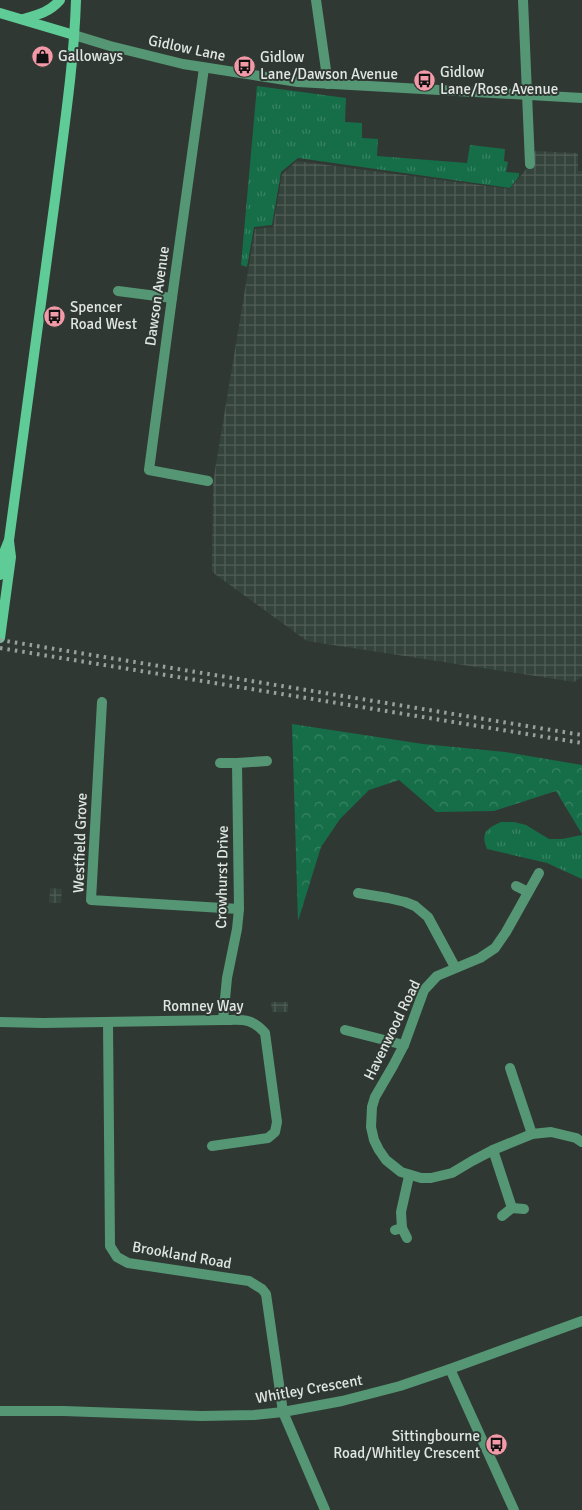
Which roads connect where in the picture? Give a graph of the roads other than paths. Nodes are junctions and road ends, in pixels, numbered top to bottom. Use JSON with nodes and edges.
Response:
{"nodes":[{"id":1,"x":60,"y":0,"type":"edge"},
{"id":2,"x":76,"y":0,"type":"edge"},
{"id":3,"x":316,"y":0,"type":"edge"},
{"id":4,"x":523,"y":0,"type":"edge"},
{"id":5,"x":0,"y":13,"type":"edge"},
{"id":6,"x":22,"y":19,"type":"junction"},
{"id":7,"x":74,"y":35,"type":"junction"},
{"id":8,"x":204,"y":68,"type":"junction"},
{"id":9,"x":328,"y":84,"type":"junction"},
{"id":10,"x":528,"y":96,"type":"junction"},
{"id":11,"x":582,"y":98,"type":"edge"},
{"id":12,"x":530,"y":164,"type":"dead end"},
{"id":13,"x":118,"y":291,"type":"dead end"},
{"id":14,"x":172,"y":298,"type":"junction"},
{"id":15,"x":208,"y":481,"type":"dead end"},
{"id":16,"x":9,"y":540,"type":"junction"},
{"id":17,"x":0,"y":575,"type":"edge"},
{"id":18,"x":0,"y":638,"type":"edge"},
{"id":19,"x":102,"y":702,"type":"dead end"},
{"id":20,"x":267,"y":761,"type":"dead end"},
{"id":21,"x":220,"y":763,"type":"dead end"},
{"id":22,"x":237,"y":764,"type":"junction"},
{"id":23,"x":539,"y":873,"type":"dead end"},
{"id":24,"x":375,"y":884,"type":"dead end"},
{"id":25,"x":516,"y":886,"type":"dead end"},
{"id":26,"x":528,"y":892,"type":"junction"},
{"id":27,"x":358,"y":894,"type":"dead end"},
{"id":28,"x":374,"y":896,"type":"junction"},
{"id":29,"x":239,"y":909,"type":"junction"},
{"id":30,"x":455,"y":967,"type":"junction"},
{"id":31,"x":223,"y":1020,"type":"junction"},
{"id":32,"x":0,"y":1022,"type":"edge"},
{"id":33,"x":108,"y":1022,"type":"junction"},
{"id":34,"x":345,"y":1030,"type":"dead end"},
{"id":35,"x":404,"y":1045,"type":"junction"},
{"id":36,"x":510,"y":1068,"type":"dead end"},
{"id":37,"x":532,"y":1134,"type":"junction"},
{"id":38,"x":582,"y":1142,"type":"edge"},
{"id":39,"x":212,"y":1146,"type":"dead end"},
{"id":40,"x":493,"y":1150,"type":"junction"},
{"id":41,"x":409,"y":1176,"type":"junction"},
{"id":42,"x":512,"y":1208,"type":"junction"},
{"id":43,"x":524,"y":1208,"type":"dead end"},
{"id":44,"x":502,"y":1216,"type":"dead end"},
{"id":45,"x":407,"y":1238,"type":"dead end"},
{"id":46,"x":582,"y":1321,"type":"edge"},
{"id":47,"x":450,"y":1369,"type":"junction"},
{"id":48,"x":0,"y":1411,"type":"edge"},
{"id":49,"x":283,"y":1412,"type":"junction"},
{"id":50,"x":326,"y":1510,"type":"edge"},
{"id":51,"x":514,"y":1510,"type":"edge"}],
"edges":[{"from":1,"to":6,"type":"street"},
{"from":2,"to":7,"type":"street"},
{"from":3,"to":9,"type":"street"},
{"from":4,"to":10,"type":"street"},
{"from":5,"to":6,"type":"street","name":"Gidlow Lane"},
{"from":6,"to":7,"type":"street","name":"Gidlow Lane"},
{"from":7,"to":8,"type":"street","name":"Gidlow Lane"},
{"from":7,"to":16,"type":"street"},
{"from":8,"to":9,"type":"street","name":"Gidlow Lane"},
{"from":8,"to":14,"type":"street","name":"Dawson Avenue"},
{"from":9,"to":10,"type":"street","name":"Gidlow Lane"},
{"from":10,"to":11,"type":"street","name":"Gidlow Lane"},
{"from":10,"to":12,"type":"street"},
{"from":13,"to":14,"type":"street"},
{"from":14,"to":15,"type":"street","name":"Dawson Avenue"},
{"from":16,"to":17,"type":"street"},
{"from":16,"to":18,"type":"street"},
{"from":19,"to":29,"type":"street","name":"Westfield Grove"},
{"from":20,"to":22,"type":"street"},
{"from":21,"to":22,"type":"street"},
{"from":22,"to":29,"type":"street","name":"Crowhurst Drive"},
{"from":23,"to":26,"type":"street","name":"Havenwood Road"},
{"from":24,"to":28,"type":"street"},
{"from":25,"to":26,"type":"street"},
{"from":26,"to":30,"type":"street","name":"Havenwood Road"},
{"from":27,"to":28,"type":"street"},
{"from":28,"to":30,"type":"street"},
{"from":29,"to":31,"type":"street","name":"Crowhurst Drive"},
{"from":30,"to":35,"type":"street","name":"Havenwood Road"},
{"from":31,"to":33,"type":"street","name":"Romney Way"},
{"from":31,"to":39,"type":"street","name":"Romney Way"},
{"from":32,"to":33,"type":"street","name":"Romney Way"},
{"from":33,"to":49,"type":"street","name":"Brookland Road"},
{"from":34,"to":35,"type":"street"},
{"from":35,"to":41,"type":"street","name":"Havenwood Road"},
{"from":36,"to":37,"type":"street"},
{"from":37,"to":38,"type":"street"},
{"from":37,"to":40,"type":"street"},
{"from":40,"to":41,"type":"street"},
{"from":40,"to":42,"type":"street"},
{"from":41,"to":45,"type":"street"},
{"from":42,"to":43,"type":"street"},
{"from":42,"to":44,"type":"street"},
{"from":46,"to":47,"type":"street","name":"Whitley Crescent"},
{"from":47,"to":49,"type":"street","name":"Whitley Crescent"},
{"from":47,"to":51,"type":"street"},
{"from":48,"to":49,"type":"street","name":"Whitley Crescent"},
{"from":49,"to":50,"type":"street","name":"Brookland Road"}]}
